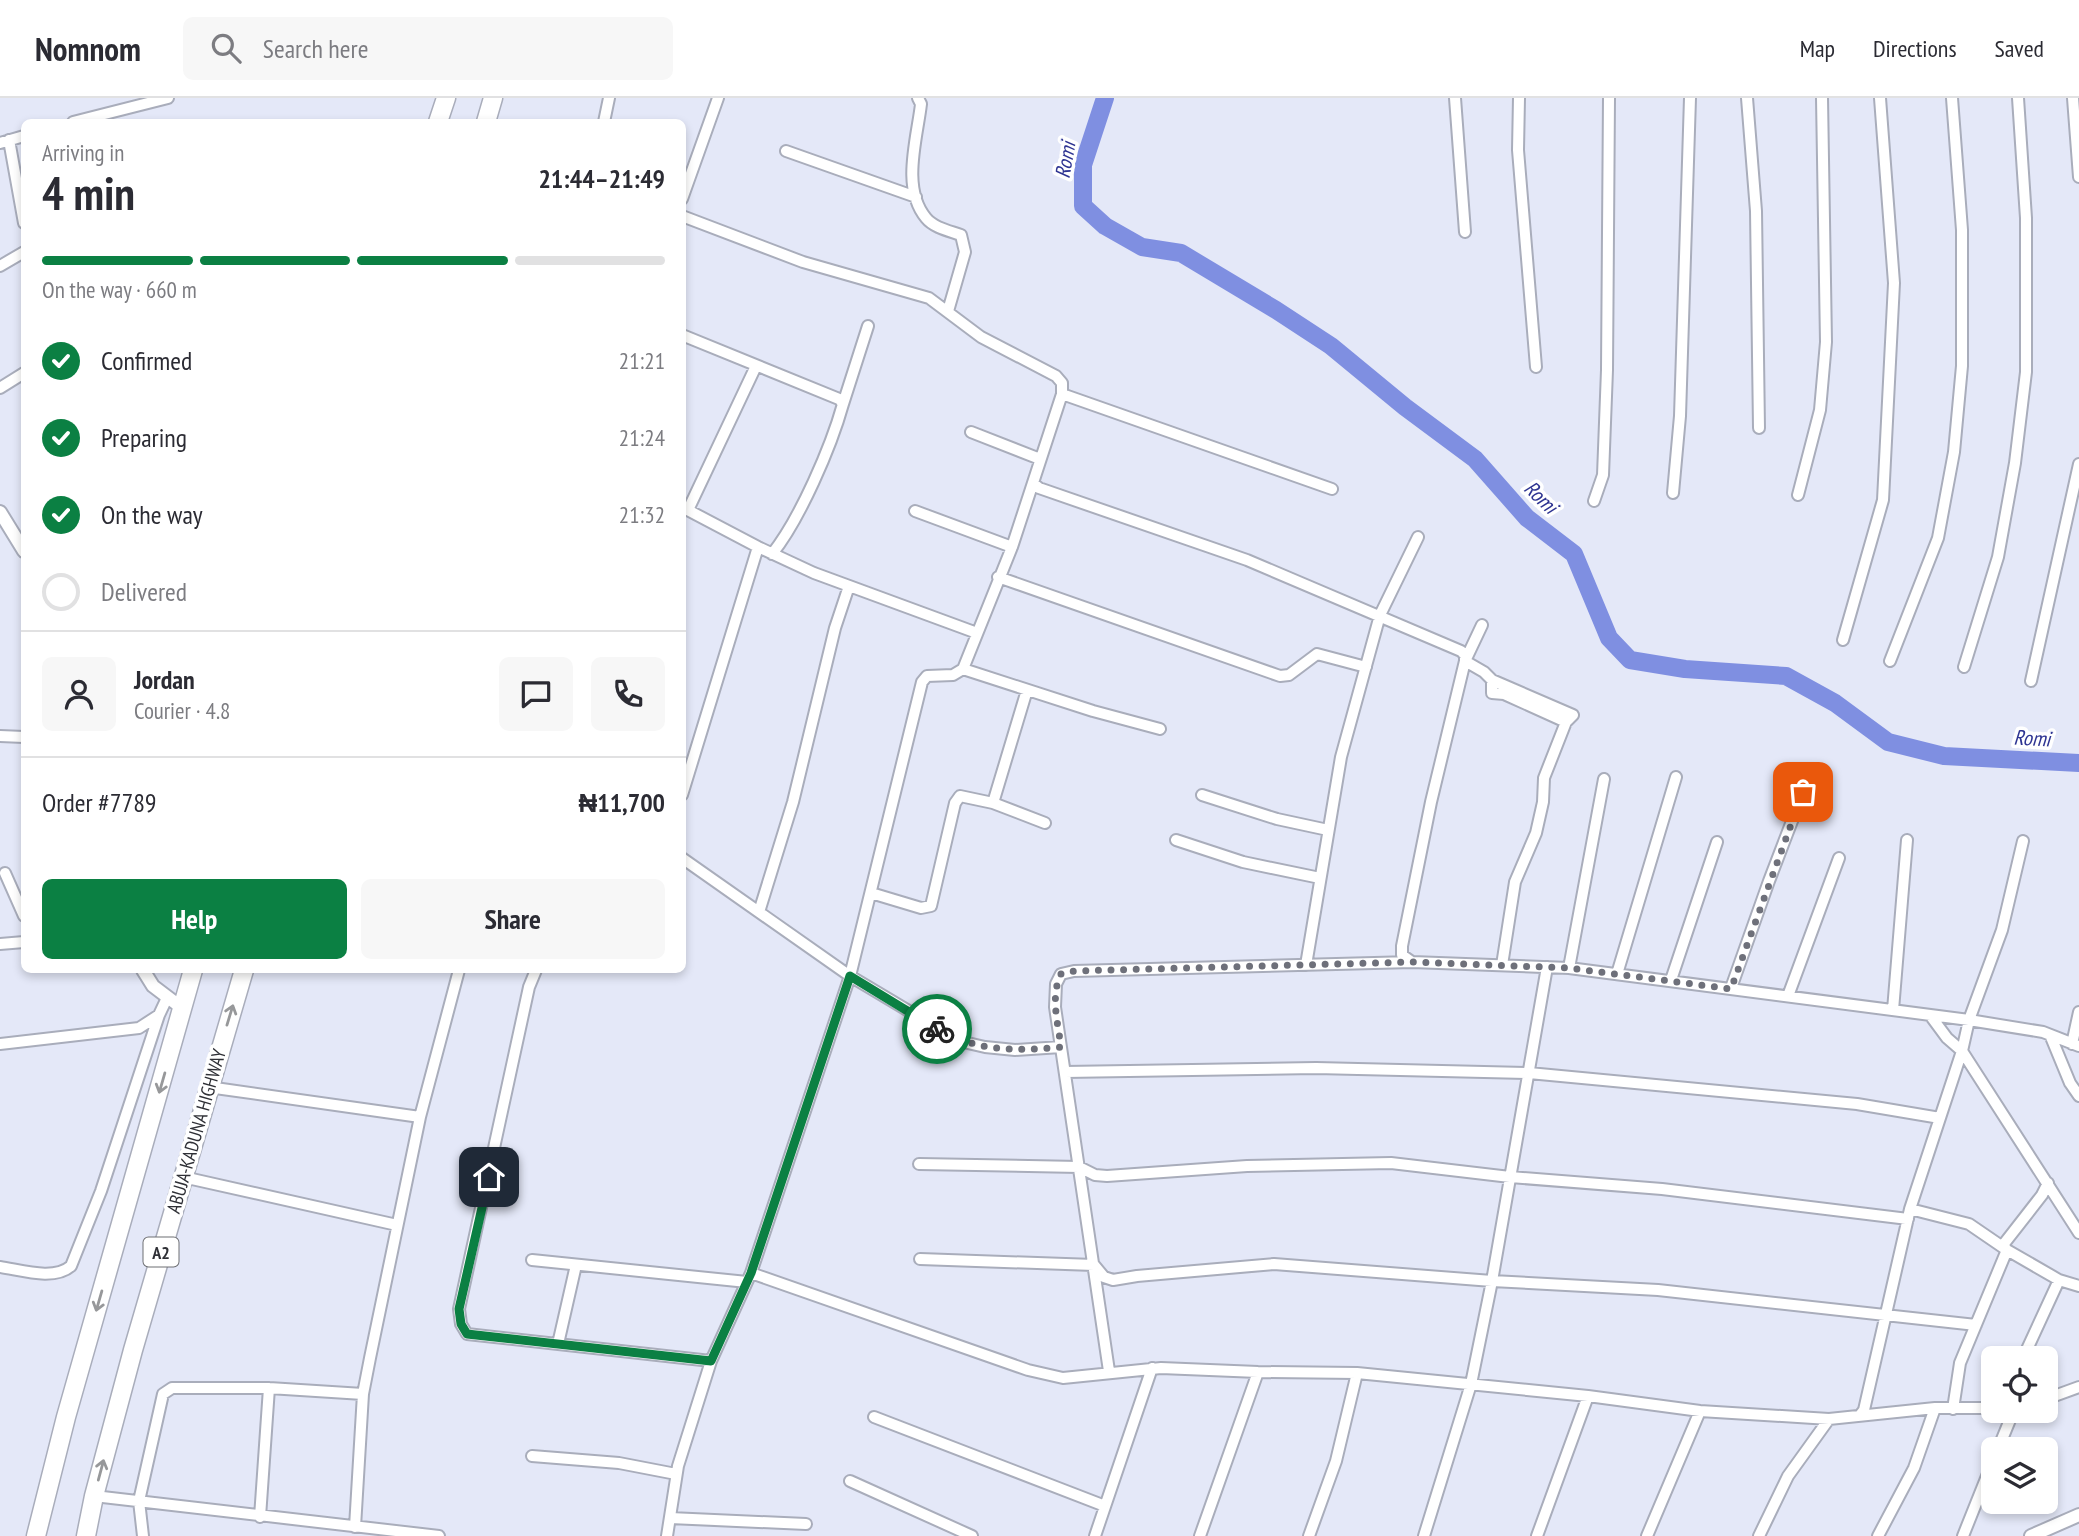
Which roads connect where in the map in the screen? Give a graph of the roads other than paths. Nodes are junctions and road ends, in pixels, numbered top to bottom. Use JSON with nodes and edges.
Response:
{"nodes":[{"id":1,"x":168,"y":98,"type":"edge"},
{"id":2,"x":446,"y":98,"type":"edge"},
{"id":3,"x":493,"y":98,"type":"edge"},
{"id":4,"x":609,"y":98,"type":"edge"},
{"id":5,"x":718,"y":98,"type":"edge"},
{"id":6,"x":918,"y":98,"type":"edge"},
{"id":7,"x":1455,"y":98,"type":"edge"},
{"id":8,"x":1519,"y":98,"type":"edge"},
{"id":9,"x":1609,"y":98,"type":"edge"},
{"id":10,"x":1690,"y":98,"type":"edge"},
{"id":11,"x":1747,"y":98,"type":"edge"},
{"id":12,"x":1822,"y":98,"type":"edge"},
{"id":13,"x":1880,"y":98,"type":"edge"},
{"id":14,"x":1952,"y":98,"type":"edge"},
{"id":15,"x":2018,"y":98,"type":"edge"},
{"id":16,"x":2073,"y":98,"type":"edge"},
{"id":17,"x":85,"y":119,"type":"edge"},
{"id":18,"x":439,"y":119,"type":"edge"},
{"id":19,"x":487,"y":119,"type":"edge"},
{"id":20,"x":605,"y":119,"type":"edge"},
{"id":21,"x":5,"y":142,"type":"edge"},
{"id":22,"x":786,"y":151,"type":"dead end"},
{"id":23,"x":2079,"y":177,"type":"edge"},
{"id":24,"x":686,"y":189,"type":"edge"},
{"id":25,"x":916,"y":197,"type":"junction"},
{"id":26,"x":21,"y":210,"type":"edge"},
{"id":27,"x":686,"y":219,"type":"edge"},
{"id":28,"x":1465,"y":232,"type":"dead end"},
{"id":29,"x":21,"y":254,"type":"edge"},
{"id":30,"x":0,"y":266,"type":"edge"},
{"id":31,"x":948,"y":311,"type":"junction"},
{"id":32,"x":868,"y":326,"type":"dead end"},
{"id":33,"x":686,"y":337,"type":"edge"},
{"id":34,"x":756,"y":366,"type":"junction"},
{"id":35,"x":1536,"y":366,"type":"dead end"},
{"id":36,"x":21,"y":375,"type":"edge"},
{"id":37,"x":0,"y":388,"type":"edge"},
{"id":38,"x":1062,"y":394,"type":"junction"},
{"id":39,"x":843,"y":404,"type":"junction"},
{"id":40,"x":1759,"y":428,"type":"dead end"},
{"id":41,"x":971,"y":432,"type":"dead end"},
{"id":42,"x":1040,"y":459,"type":"junction"},
{"id":43,"x":2079,"y":464,"type":"edge"},
{"id":44,"x":1035,"y":488,"type":"junction"},
{"id":45,"x":1332,"y":489,"type":"dead end"},
{"id":46,"x":1673,"y":494,"type":"dead end"},
{"id":47,"x":1798,"y":495,"type":"dead end"},
{"id":48,"x":1594,"y":501,"type":"dead end"},
{"id":49,"x":686,"y":506,"type":"edge"},
{"id":50,"x":686,"y":509,"type":"edge"},
{"id":51,"x":915,"y":511,"type":"dead end"},
{"id":52,"x":0,"y":512,"type":"edge"},
{"id":53,"x":20,"y":536,"type":"edge"},
{"id":54,"x":1418,"y":537,"type":"dead end"},
{"id":55,"x":758,"y":547,"type":"junction"},
{"id":56,"x":1012,"y":547,"type":"junction"},
{"id":57,"x":772,"y":554,"type":"junction"},
{"id":58,"x":998,"y":577,"type":"junction"},
{"id":59,"x":849,"y":586,"type":"junction"},
{"id":60,"x":1380,"y":615,"type":"junction"},
{"id":61,"x":1482,"y":625,"type":"dead end"},
{"id":62,"x":976,"y":633,"type":"junction"},
{"id":63,"x":1843,"y":640,"type":"dead end"},
{"id":64,"x":1465,"y":661,"type":"junction"},
{"id":65,"x":1890,"y":661,"type":"dead end"},
{"id":66,"x":1366,"y":667,"type":"junction"},
{"id":67,"x":1964,"y":667,"type":"dead end"},
{"id":68,"x":962,"y":669,"type":"junction"},
{"id":69,"x":2031,"y":681,"type":"dead end"},
{"id":70,"x":1027,"y":690,"type":"junction"},
{"id":71,"x":1160,"y":729,"type":"dead end"},
{"id":72,"x":0,"y":736,"type":"edge"},
{"id":73,"x":21,"y":737,"type":"edge"},
{"id":74,"x":1812,"y":769,"type":"dead end"},
{"id":75,"x":1676,"y":777,"type":"dead end"},
{"id":76,"x":1604,"y":779,"type":"dead end"},
{"id":77,"x":686,"y":782,"type":"edge"},
{"id":78,"x":1202,"y":795,"type":"dead end"},
{"id":79,"x":993,"y":803,"type":"junction"},
{"id":80,"x":1045,"y":823,"type":"dead end"},
{"id":81,"x":1328,"y":830,"type":"junction"},
{"id":82,"x":1176,"y":840,"type":"dead end"},
{"id":83,"x":1907,"y":840,"type":"dead end"},
{"id":84,"x":2023,"y":841,"type":"dead end"},
{"id":85,"x":1717,"y":842,"type":"dead end"},
{"id":86,"x":1839,"y":858,"type":"dead end"},
{"id":87,"x":686,"y":862,"type":"edge"},
{"id":88,"x":5,"y":873,"type":"dead end"},
{"id":89,"x":1320,"y":878,"type":"junction"},
{"id":90,"x":871,"y":893,"type":"junction"},
{"id":91,"x":21,"y":909,"type":"edge"},
{"id":92,"x":759,"y":912,"type":"junction"},
{"id":93,"x":21,"y":942,"type":"edge"},
{"id":94,"x":0,"y":944,"type":"edge"},
{"id":95,"x":1412,"y":962,"type":"junction"},
{"id":96,"x":1306,"y":965,"type":"junction"},
{"id":97,"x":1502,"y":965,"type":"junction"},
{"id":98,"x":1547,"y":967,"type":"junction"},
{"id":99,"x":1569,"y":968,"type":"junction"},
{"id":100,"x":145,"y":973,"type":"edge"},
{"id":101,"x":191,"y":973,"type":"edge"},
{"id":102,"x":243,"y":973,"type":"edge"},
{"id":103,"x":458,"y":973,"type":"edge"},
{"id":104,"x":535,"y":973,"type":"edge"},
{"id":105,"x":1617,"y":974,"type":"junction"},
{"id":106,"x":850,"y":976,"type":"junction"},
{"id":107,"x":1671,"y":980,"type":"junction"},
{"id":108,"x":1731,"y":989,"type":"junction"},
{"id":109,"x":1788,"y":996,"type":"junction"},
{"id":110,"x":174,"y":1003,"type":"junction"},
{"id":111,"x":1893,"y":1010,"type":"junction"},
{"id":112,"x":2079,"y":1012,"type":"edge"},
{"id":113,"x":159,"y":1015,"type":"junction"},
{"id":114,"x":1930,"y":1015,"type":"junction"},
{"id":115,"x":1969,"y":1020,"type":"junction"},
{"id":116,"x":2051,"y":1037,"type":"junction"},
{"id":117,"x":0,"y":1044,"type":"edge"},
{"id":118,"x":2075,"y":1045,"type":"edge"},
{"id":119,"x":1061,"y":1047,"type":"junction"},
{"id":120,"x":1962,"y":1051,"type":"junction"},
{"id":121,"x":1065,"y":1072,"type":"junction"},
{"id":122,"x":1528,"y":1073,"type":"junction"},
{"id":123,"x":208,"y":1087,"type":"junction"},
{"id":124,"x":2079,"y":1096,"type":"edge"},
{"id":125,"x":421,"y":1117,"type":"junction"},
{"id":126,"x":1940,"y":1118,"type":"junction"},
{"id":127,"x":919,"y":1164,"type":"dead end"},
{"id":128,"x":1079,"y":1167,"type":"junction"},
{"id":129,"x":183,"y":1177,"type":"junction"},
{"id":130,"x":1510,"y":1177,"type":"junction"},
{"id":131,"x":2048,"y":1183,"type":"junction"},
{"id":132,"x":1909,"y":1214,"type":"junction"},
{"id":133,"x":397,"y":1225,"type":"junction"},
{"id":134,"x":2079,"y":1233,"type":"edge"},
{"id":135,"x":2007,"y":1251,"type":"junction"},
{"id":136,"x":920,"y":1259,"type":"dead end"},
{"id":137,"x":532,"y":1260,"type":"dead end"},
{"id":138,"x":576,"y":1265,"type":"junction"},
{"id":139,"x":1094,"y":1265,"type":"junction"},
{"id":140,"x":0,"y":1268,"type":"edge"},
{"id":141,"x":749,"y":1278,"type":"junction"},
{"id":142,"x":2059,"y":1280,"type":"junction"},
{"id":143,"x":1492,"y":1281,"type":"junction"},
{"id":144,"x":2079,"y":1286,"type":"edge"},
{"id":145,"x":1885,"y":1315,"type":"junction"},
{"id":146,"x":1976,"y":1325,"type":"junction"},
{"id":147,"x":558,"y":1344,"type":"junction"},
{"id":148,"x":2029,"y":1346,"type":"edge"},
{"id":149,"x":711,"y":1361,"type":"junction"},
{"id":150,"x":1152,"y":1368,"type":"junction"},
{"id":151,"x":1109,"y":1371,"type":"junction"},
{"id":152,"x":1258,"y":1373,"type":"junction"},
{"id":153,"x":1357,"y":1373,"type":"junction"},
{"id":154,"x":1471,"y":1384,"type":"junction"},
{"id":155,"x":2079,"y":1387,"type":"edge"},
{"id":156,"x":269,"y":1388,"type":"junction"},
{"id":157,"x":363,"y":1394,"type":"junction"},
{"id":158,"x":2058,"y":1395,"type":"edge"},
{"id":159,"x":1588,"y":1396,"type":"junction"},
{"id":160,"x":1935,"y":1408,"type":"junction"},
{"id":161,"x":1981,"y":1408,"type":"edge"},
{"id":162,"x":1953,"y":1409,"type":"junction"},
{"id":163,"x":1700,"y":1411,"type":"junction"},
{"id":164,"x":1860,"y":1416,"type":"junction"},
{"id":165,"x":874,"y":1418,"type":"dead end"},
{"id":166,"x":1829,"y":1419,"type":"junction"},
{"id":167,"x":532,"y":1456,"type":"dead end"},
{"id":168,"x":676,"y":1474,"type":"junction"},
{"id":169,"x":850,"y":1481,"type":"dead end"},
{"id":170,"x":1981,"y":1491,"type":"edge"},
{"id":171,"x":94,"y":1496,"type":"junction"},
{"id":172,"x":139,"y":1501,"type":"junction"},
{"id":173,"x":1105,"y":1506,"type":"junction"},
{"id":174,"x":2079,"y":1515,"type":"edge"},
{"id":175,"x":260,"y":1517,"type":"junction"},
{"id":176,"x":670,"y":1518,"type":"junction"},
{"id":177,"x":807,"y":1524,"type":"dead end"},
{"id":178,"x":355,"y":1527,"type":"junction"},
{"id":179,"x":36,"y":1536,"type":"edge"},
{"id":180,"x":86,"y":1536,"type":"edge"},
{"id":181,"x":143,"y":1536,"type":"edge"},
{"id":182,"x":439,"y":1536,"type":"edge"},
{"id":183,"x":667,"y":1536,"type":"edge"},
{"id":184,"x":972,"y":1536,"type":"edge"},
{"id":185,"x":1095,"y":1536,"type":"edge"},
{"id":186,"x":1200,"y":1536,"type":"edge"},
{"id":187,"x":1310,"y":1536,"type":"edge"},
{"id":188,"x":1424,"y":1536,"type":"edge"},
{"id":189,"x":1536,"y":1536,"type":"edge"},
{"id":190,"x":1647,"y":1536,"type":"edge"},
{"id":191,"x":1759,"y":1536,"type":"edge"},
{"id":192,"x":1878,"y":1536,"type":"edge"},
{"id":193,"x":1963,"y":1536,"type":"edge"},
{"id":194,"x":2031,"y":1536,"type":"edge"}],
"edges":[{"from":1,"to":17,"type":"street"},
{"from":2,"to":18,"type":"highway"},
{"from":3,"to":19,"type":"highway"},
{"from":4,"to":20,"type":"street"},
{"from":5,"to":24,"type":"street"},
{"from":6,"to":25,"type":"street"},
{"from":7,"to":28,"type":"street"},
{"from":8,"to":35,"type":"street"},
{"from":9,"to":48,"type":"street"},
{"from":10,"to":46,"type":"street"},
{"from":11,"to":40,"type":"street"},
{"from":12,"to":47,"type":"street"},
{"from":13,"to":63,"type":"street"},
{"from":14,"to":65,"type":"street"},
{"from":15,"to":67,"type":"street"},
{"from":16,"to":23,"type":"street"},
{"from":21,"to":26,"type":"street"},
{"from":22,"to":25,"type":"street"},
{"from":25,"to":31,"type":"street"},
{"from":27,"to":31,"type":"street"},
{"from":29,"to":30,"type":"street"},
{"from":31,"to":38,"type":"street"},
{"from":32,"to":39,"type":"street"},
{"from":33,"to":34,"type":"street"},
{"from":34,"to":39,"type":"street"},
{"from":34,"to":49,"type":"street"},
{"from":36,"to":37,"type":"street"},
{"from":38,"to":42,"type":"street"},
{"from":38,"to":45,"type":"street"},
{"from":39,"to":57,"type":"street"},
{"from":41,"to":42,"type":"street"},
{"from":42,"to":44,"type":"street"},
{"from":43,"to":69,"type":"street"},
{"from":44,"to":56,"type":"street"},
{"from":44,"to":60,"type":"street"},
{"from":50,"to":55,"type":"street"},
{"from":51,"to":56,"type":"street"},
{"from":52,"to":53,"type":"street"},
{"from":54,"to":60,"type":"street"},
{"from":55,"to":57,"type":"street"},
{"from":55,"to":77,"type":"street"},
{"from":56,"to":58,"type":"street"},
{"from":57,"to":59,"type":"street"},
{"from":58,"to":62,"type":"street"},
{"from":58,"to":66,"type":"street"},
{"from":59,"to":62,"type":"street"},
{"from":59,"to":92,"type":"street"},
{"from":60,"to":64,"type":"street"},
{"from":60,"to":66,"type":"street"},
{"from":61,"to":64,"type":"street"},
{"from":62,"to":68,"type":"street"},
{"from":64,"to":95,"type":"street"},
{"from":64,"to":97,"type":"street"},
{"from":66,"to":81,"type":"street"},
{"from":68,"to":70,"type":"street"},
{"from":68,"to":90,"type":"street"},
{"from":70,"to":71,"type":"street"},
{"from":70,"to":79,"type":"street"},
{"from":72,"to":73,"type":"street"},
{"from":74,"to":108,"type":"street"},
{"from":75,"to":105,"type":"street"},
{"from":76,"to":99,"type":"street"},
{"from":78,"to":81,"type":"street"},
{"from":79,"to":80,"type":"street"},
{"from":79,"to":90,"type":"street"},
{"from":81,"to":89,"type":"street"},
{"from":82,"to":89,"type":"street"},
{"from":83,"to":111,"type":"street"},
{"from":84,"to":115,"type":"street"},
{"from":85,"to":107,"type":"street"},
{"from":86,"to":109,"type":"street"},
{"from":87,"to":92,"type":"street"},
{"from":88,"to":91,"type":"street"},
{"from":89,"to":96,"type":"street"},
{"from":90,"to":106,"type":"street"},
{"from":92,"to":106,"type":"street"},
{"from":93,"to":94,"type":"street"},
{"from":95,"to":96,"type":"street"},
{"from":95,"to":97,"type":"street"},
{"from":96,"to":119,"type":"street"},
{"from":97,"to":98,"type":"street"},
{"from":98,"to":99,"type":"street"},
{"from":98,"to":122,"type":"street"},
{"from":99,"to":105,"type":"street"},
{"from":100,"to":110,"type":"street"},
{"from":101,"to":110,"type":"highway","number":"A2"},
{"from":123,"to":102,"type":"highway","name":"ABUJA-KADUNA HIGHWAY","number":"A2","one_way":true},
{"from":103,"to":125,"type":"street"},
{"from":104,"to":147,"type":"street"},
{"from":105,"to":107,"type":"street"},
{"from":106,"to":119,"type":"street"},
{"from":106,"to":141,"type":"street"},
{"from":107,"to":108,"type":"street"},
{"from":108,"to":109,"type":"street"},
{"from":109,"to":111,"type":"street"},
{"from":110,"to":113,"type":"street"},
{"from":110,"to":179,"type":"highway","number":"A2","one_way":true},
{"from":111,"to":114,"type":"street"},
{"from":112,"to":118,"type":"street"},
{"from":113,"to":117,"type":"street"},
{"from":113,"to":140,"type":"street"},
{"from":114,"to":115,"type":"street"},
{"from":114,"to":120,"type":"street"},
{"from":115,"to":116,"type":"street"},
{"from":115,"to":120,"type":"street"},
{"from":116,"to":118,"type":"street"},
{"from":116,"to":124,"type":"street"},
{"from":119,"to":121,"type":"street"},
{"from":120,"to":126,"type":"street"},
{"from":120,"to":131,"type":"street"},
{"from":121,"to":122,"type":"street"},
{"from":121,"to":128,"type":"street"},
{"from":122,"to":126,"type":"street"},
{"from":122,"to":130,"type":"street"},
{"from":123,"to":125,"type":"street"},
{"from":123,"to":129,"type":"highway","name":"ABUJA-KADUNA HIGHWAY","number":"A2"},
{"from":125,"to":133,"type":"street"},
{"from":126,"to":132,"type":"street"},
{"from":127,"to":128,"type":"street"},
{"from":128,"to":130,"type":"street"},
{"from":128,"to":139,"type":"street"},
{"from":129,"to":133,"type":"street"},
{"from":171,"to":129,"type":"highway","name":"ABUJA-KADUNA HIGHWAY","number":"A2","one_way":true},
{"from":130,"to":132,"type":"street"},
{"from":130,"to":143,"type":"street"},
{"from":131,"to":134,"type":"street"},
{"from":131,"to":135,"type":"street"},
{"from":132,"to":135,"type":"street"},
{"from":132,"to":145,"type":"street"},
{"from":133,"to":157,"type":"street"},
{"from":135,"to":142,"type":"street"},
{"from":135,"to":146,"type":"street"},
{"from":136,"to":139,"type":"street"},
{"from":137,"to":138,"type":"street"},
{"from":138,"to":141,"type":"street"},
{"from":138,"to":147,"type":"street"},
{"from":139,"to":143,"type":"street"},
{"from":139,"to":151,"type":"street"},
{"from":141,"to":149,"type":"street"},
{"from":141,"to":151,"type":"street"},
{"from":142,"to":144,"type":"street"},
{"from":142,"to":148,"type":"street"},
{"from":143,"to":145,"type":"street"},
{"from":143,"to":154,"type":"street"},
{"from":145,"to":146,"type":"street"},
{"from":145,"to":164,"type":"street"},
{"from":146,"to":162,"type":"street"},
{"from":147,"to":149,"type":"street"},
{"from":149,"to":168,"type":"street"},
{"from":150,"to":151,"type":"street"},
{"from":150,"to":152,"type":"street"},
{"from":150,"to":173,"type":"street"},
{"from":152,"to":153,"type":"street"},
{"from":152,"to":186,"type":"street"},
{"from":153,"to":154,"type":"street"},
{"from":153,"to":187,"type":"street"},
{"from":154,"to":159,"type":"street"},
{"from":154,"to":188,"type":"street"},
{"from":155,"to":158,"type":"street"},
{"from":156,"to":157,"type":"street"},
{"from":156,"to":172,"type":"street"},
{"from":156,"to":175,"type":"street"},
{"from":157,"to":178,"type":"street"},
{"from":159,"to":163,"type":"street"},
{"from":159,"to":189,"type":"street"},
{"from":160,"to":162,"type":"street"},
{"from":160,"to":164,"type":"street"},
{"from":160,"to":192,"type":"street"},
{"from":161,"to":162,"type":"street"},
{"from":163,"to":166,"type":"street"},
{"from":163,"to":190,"type":"street"},
{"from":164,"to":166,"type":"street"},
{"from":165,"to":173,"type":"street"},
{"from":166,"to":191,"type":"street"},
{"from":167,"to":168,"type":"street"},
{"from":168,"to":176,"type":"street"},
{"from":169,"to":184,"type":"street"},
{"from":170,"to":193,"type":"street"},
{"from":171,"to":172,"type":"street"},
{"from":171,"to":180,"type":"highway","name":"ABUJA-KADUNA HIGHWAY","number":"A2"},
{"from":172,"to":175,"type":"street"},
{"from":172,"to":181,"type":"street"},
{"from":173,"to":185,"type":"street"},
{"from":174,"to":194,"type":"street"},
{"from":175,"to":178,"type":"street"},
{"from":176,"to":177,"type":"street"},
{"from":176,"to":183,"type":"street"},
{"from":178,"to":182,"type":"street"}]}
